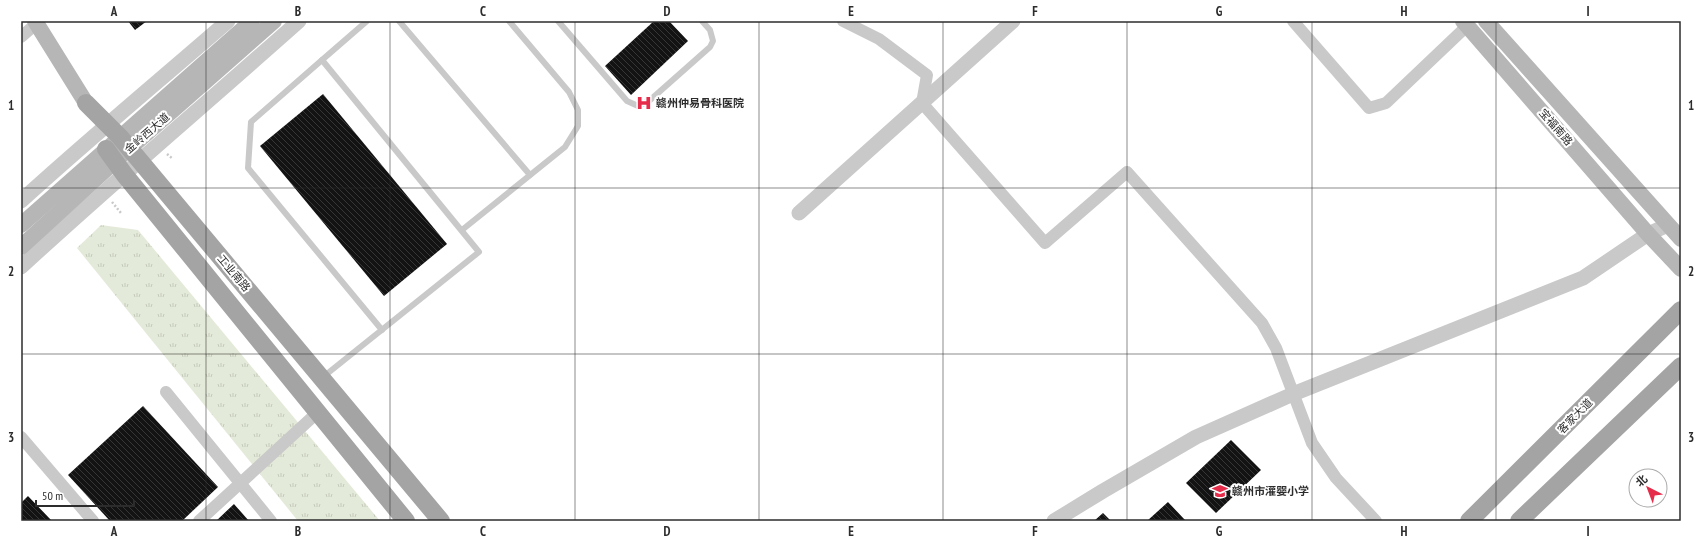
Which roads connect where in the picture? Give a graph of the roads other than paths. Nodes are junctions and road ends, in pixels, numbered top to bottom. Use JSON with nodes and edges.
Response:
{"nodes":[{"id":1,"x":228,"y":21,"type":"edge"},
{"id":2,"x":252,"y":21,"type":"edge"},
{"id":3,"x":274,"y":21,"type":"edge"},
{"id":4,"x":299,"y":21,"type":"edge"},
{"id":5,"x":367,"y":21,"type":"edge"},
{"id":6,"x":399,"y":21,"type":"edge"},
{"id":7,"x":509,"y":21,"type":"edge"},
{"id":8,"x":558,"y":21,"type":"edge"},
{"id":9,"x":702,"y":21,"type":"edge"},
{"id":10,"x":843,"y":21,"type":"edge"},
{"id":11,"x":1013,"y":21,"type":"edge"},
{"id":12,"x":1293,"y":21,"type":"edge"},
{"id":13,"x":1486,"y":21,"type":"edge"},
{"id":14,"x":36,"y":22,"type":"edge"},
{"id":15,"x":1465,"y":24,"type":"edge"},
{"id":16,"x":21,"y":37,"type":"edge"},
{"id":17,"x":322,"y":60,"type":"junction"},
{"id":18,"x":86,"y":103,"type":"joint"},
{"id":19,"x":922,"y":103,"type":"junction"},
{"id":20,"x":119,"y":141,"type":"junction"},
{"id":21,"x":115,"y":162,"type":"junction"},
{"id":22,"x":530,"y":175,"type":"junction"},
{"id":23,"x":21,"y":200,"type":"edge"},
{"id":24,"x":799,"y":213,"type":"dead end"},
{"id":25,"x":21,"y":225,"type":"edge"},
{"id":26,"x":1668,"y":225,"type":"junction"},
{"id":27,"x":462,"y":230,"type":"junction"},
{"id":28,"x":1648,"y":234,"type":"junction"},
{"id":29,"x":1681,"y":239,"type":"edge"},
{"id":30,"x":21,"y":247,"type":"edge"},
{"id":31,"x":21,"y":267,"type":"edge"},
{"id":32,"x":1681,"y":269,"type":"edge"},
{"id":33,"x":1681,"y":310,"type":"edge"},
{"id":34,"x":382,"y":330,"type":"junction"},
{"id":35,"x":1681,"y":366,"type":"edge"},
{"id":36,"x":322,"y":378,"type":"junction"},
{"id":37,"x":166,"y":392,"type":"dead end"},
{"id":38,"x":1293,"y":394,"type":"junction"},
{"id":39,"x":318,"y":412,"type":"junction"},
{"id":40,"x":21,"y":438,"type":"edge"},
{"id":41,"x":240,"y":483,"type":"junction"},
{"id":42,"x":93,"y":521,"type":"edge"},
{"id":43,"x":199,"y":521,"type":"edge"},
{"id":44,"x":271,"y":521,"type":"edge"},
{"id":45,"x":406,"y":521,"type":"edge"},
{"id":46,"x":440,"y":521,"type":"edge"},
{"id":47,"x":1054,"y":521,"type":"edge"},
{"id":48,"x":1376,"y":521,"type":"edge"},
{"id":49,"x":1469,"y":521,"type":"edge"},
{"id":50,"x":1519,"y":521,"type":"edge"}],
"edges":[{"from":1,"to":20,"type":"street"},
{"from":2,"to":20,"type":"main road","name":"金岭西大道"},
{"from":3,"to":20,"type":"main road","name":"金岭西大道"},
{"from":4,"to":20,"type":"street"},
{"from":5,"to":17,"type":"lane"},
{"from":6,"to":22,"type":"lane"},
{"from":7,"to":22,"type":"lane"},
{"from":8,"to":9,"type":"lane"},
{"from":10,"to":19,"type":"street"},
{"from":11,"to":19,"type":"street"},
{"from":12,"to":15,"type":"street"},
{"from":13,"to":26,"type":"main road","name":"宝福南路"},
{"from":14,"to":16,"type":"street"},
{"from":14,"to":18,"type":"main road","name":"工业南路"},
{"from":15,"to":28,"type":"main road","name":"宝福南路"},
{"from":17,"to":27,"type":"lane"},
{"from":17,"to":34,"type":"lane"},
{"from":18,"to":20,"type":"main road","name":"工业南路"},
{"from":19,"to":24,"type":"street"},
{"from":19,"to":38,"type":"street"},
{"from":20,"to":21,"type":"main road","name":"金岭西大道"},
{"from":20,"to":21,"type":"street"},
{"from":20,"to":23,"type":"street"},
{"from":20,"to":36,"type":"main road","name":"工业南路"},
{"from":21,"to":25,"type":"main road","name":"金岭西大道"},
{"from":21,"to":30,"type":"main road","name":"金岭西大道"},
{"from":21,"to":31,"type":"street"},
{"from":21,"to":39,"type":"main road","name":"工业南路"},
{"from":22,"to":27,"type":"lane"},
{"from":26,"to":28,"type":"street"},
{"from":26,"to":29,"type":"main road","name":"宝福南路"},
{"from":27,"to":34,"type":"lane"},
{"from":28,"to":32,"type":"main road","name":"宝福南路"},
{"from":28,"to":38,"type":"street"},
{"from":33,"to":49,"type":"main road","name":"客家大道"},
{"from":34,"to":36,"type":"lane"},
{"from":35,"to":50,"type":"main road"},
{"from":36,"to":46,"type":"main road","name":"工业南路"},
{"from":37,"to":41,"type":"street"},
{"from":38,"to":47,"type":"street"},
{"from":38,"to":48,"type":"street"},
{"from":39,"to":41,"type":"street"},
{"from":39,"to":45,"type":"main road","name":"工业南路"},
{"from":40,"to":42,"type":"street"},
{"from":41,"to":43,"type":"street"},
{"from":41,"to":44,"type":"street"}]}
